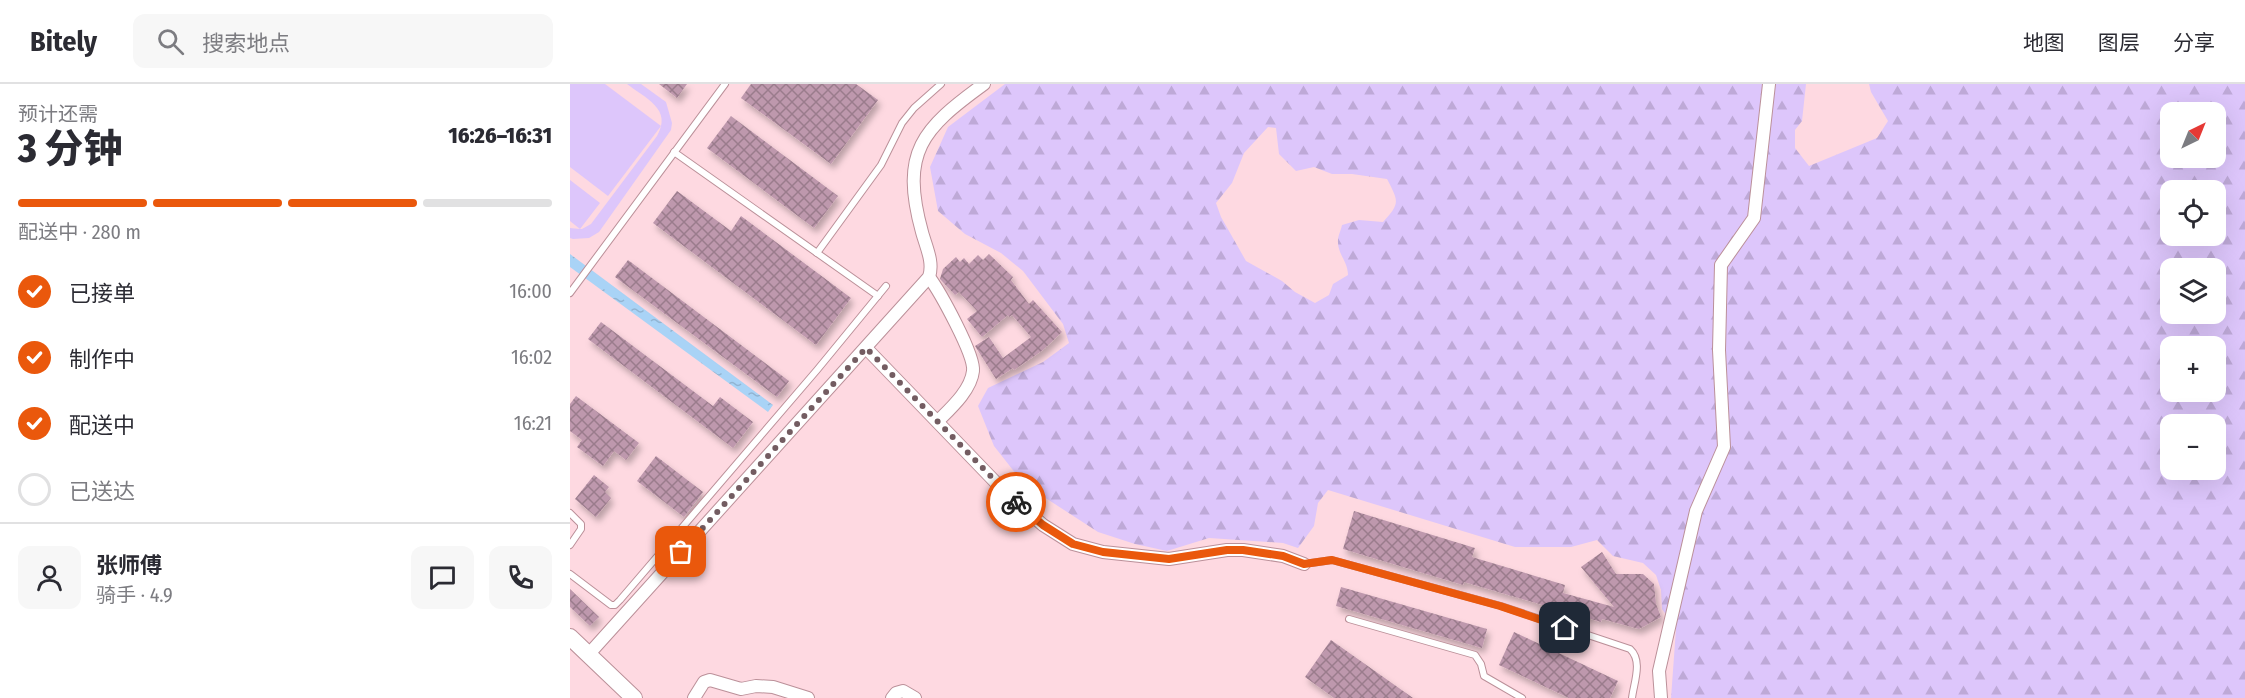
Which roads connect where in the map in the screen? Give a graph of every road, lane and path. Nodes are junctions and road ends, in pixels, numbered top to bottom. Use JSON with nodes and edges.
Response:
{"nodes":[{"id":1,"x":724,"y":84,"type":"edge"},
{"id":2,"x":941,"y":84,"type":"edge"},
{"id":3,"x":984,"y":84,"type":"edge"},
{"id":4,"x":1769,"y":84,"type":"edge"},
{"id":5,"x":674,"y":152,"type":"junction"},
{"id":6,"x":818,"y":253,"type":"junction"},
{"id":7,"x":929,"y":277,"type":"junction"},
{"id":8,"x":886,"y":286,"type":"dead end"},
{"id":9,"x":570,"y":293,"type":"edge"},
{"id":10,"x":878,"y":296,"type":"junction"},
{"id":11,"x":866,"y":348,"type":"junction"},
{"id":12,"x":938,"y":421,"type":"junction"},
{"id":13,"x":570,"y":513,"type":"edge"},
{"id":14,"x":570,"y":545,"type":"edge"},
{"id":15,"x":1304,"y":564,"type":"joint"},
{"id":16,"x":570,"y":574,"type":"edge"},
{"id":17,"x":1349,"y":619,"type":"dead end"},
{"id":18,"x":570,"y":637,"type":"edge"},
{"id":19,"x":588,"y":655,"type":"junction"},
{"id":20,"x":634,"y":698,"type":"edge"},
{"id":21,"x":694,"y":698,"type":"edge"},
{"id":22,"x":808,"y":698,"type":"edge"},
{"id":23,"x":892,"y":698,"type":"edge"},
{"id":24,"x":915,"y":698,"type":"edge"},
{"id":25,"x":1522,"y":698,"type":"edge"},
{"id":26,"x":1632,"y":698,"type":"edge"},
{"id":27,"x":1661,"y":698,"type":"edge"}],
"edges":[{"from":1,"to":5,"type":"lane"},
{"from":2,"to":6,"type":"lane"},
{"from":3,"to":7,"type":"street"},
{"from":4,"to":27,"type":"street"},
{"from":5,"to":6,"type":"lane"},
{"from":5,"to":9,"type":"lane"},
{"from":6,"to":10,"type":"lane"},
{"from":7,"to":11,"type":"street"},
{"from":7,"to":12,"type":"street"},
{"from":8,"to":10,"type":"lane"},
{"from":10,"to":16,"type":"lane"},
{"from":11,"to":12,"type":"street"},
{"from":11,"to":19,"type":"street"},
{"from":12,"to":15,"type":"street"},
{"from":13,"to":14,"type":"lane"},
{"from":15,"to":26,"type":"lane"},
{"from":17,"to":25,"type":"lane"},
{"from":18,"to":19,"type":"main road"},
{"from":19,"to":20,"type":"main road"},
{"from":21,"to":22,"type":"street"},
{"from":23,"to":24,"type":"street"}]}
